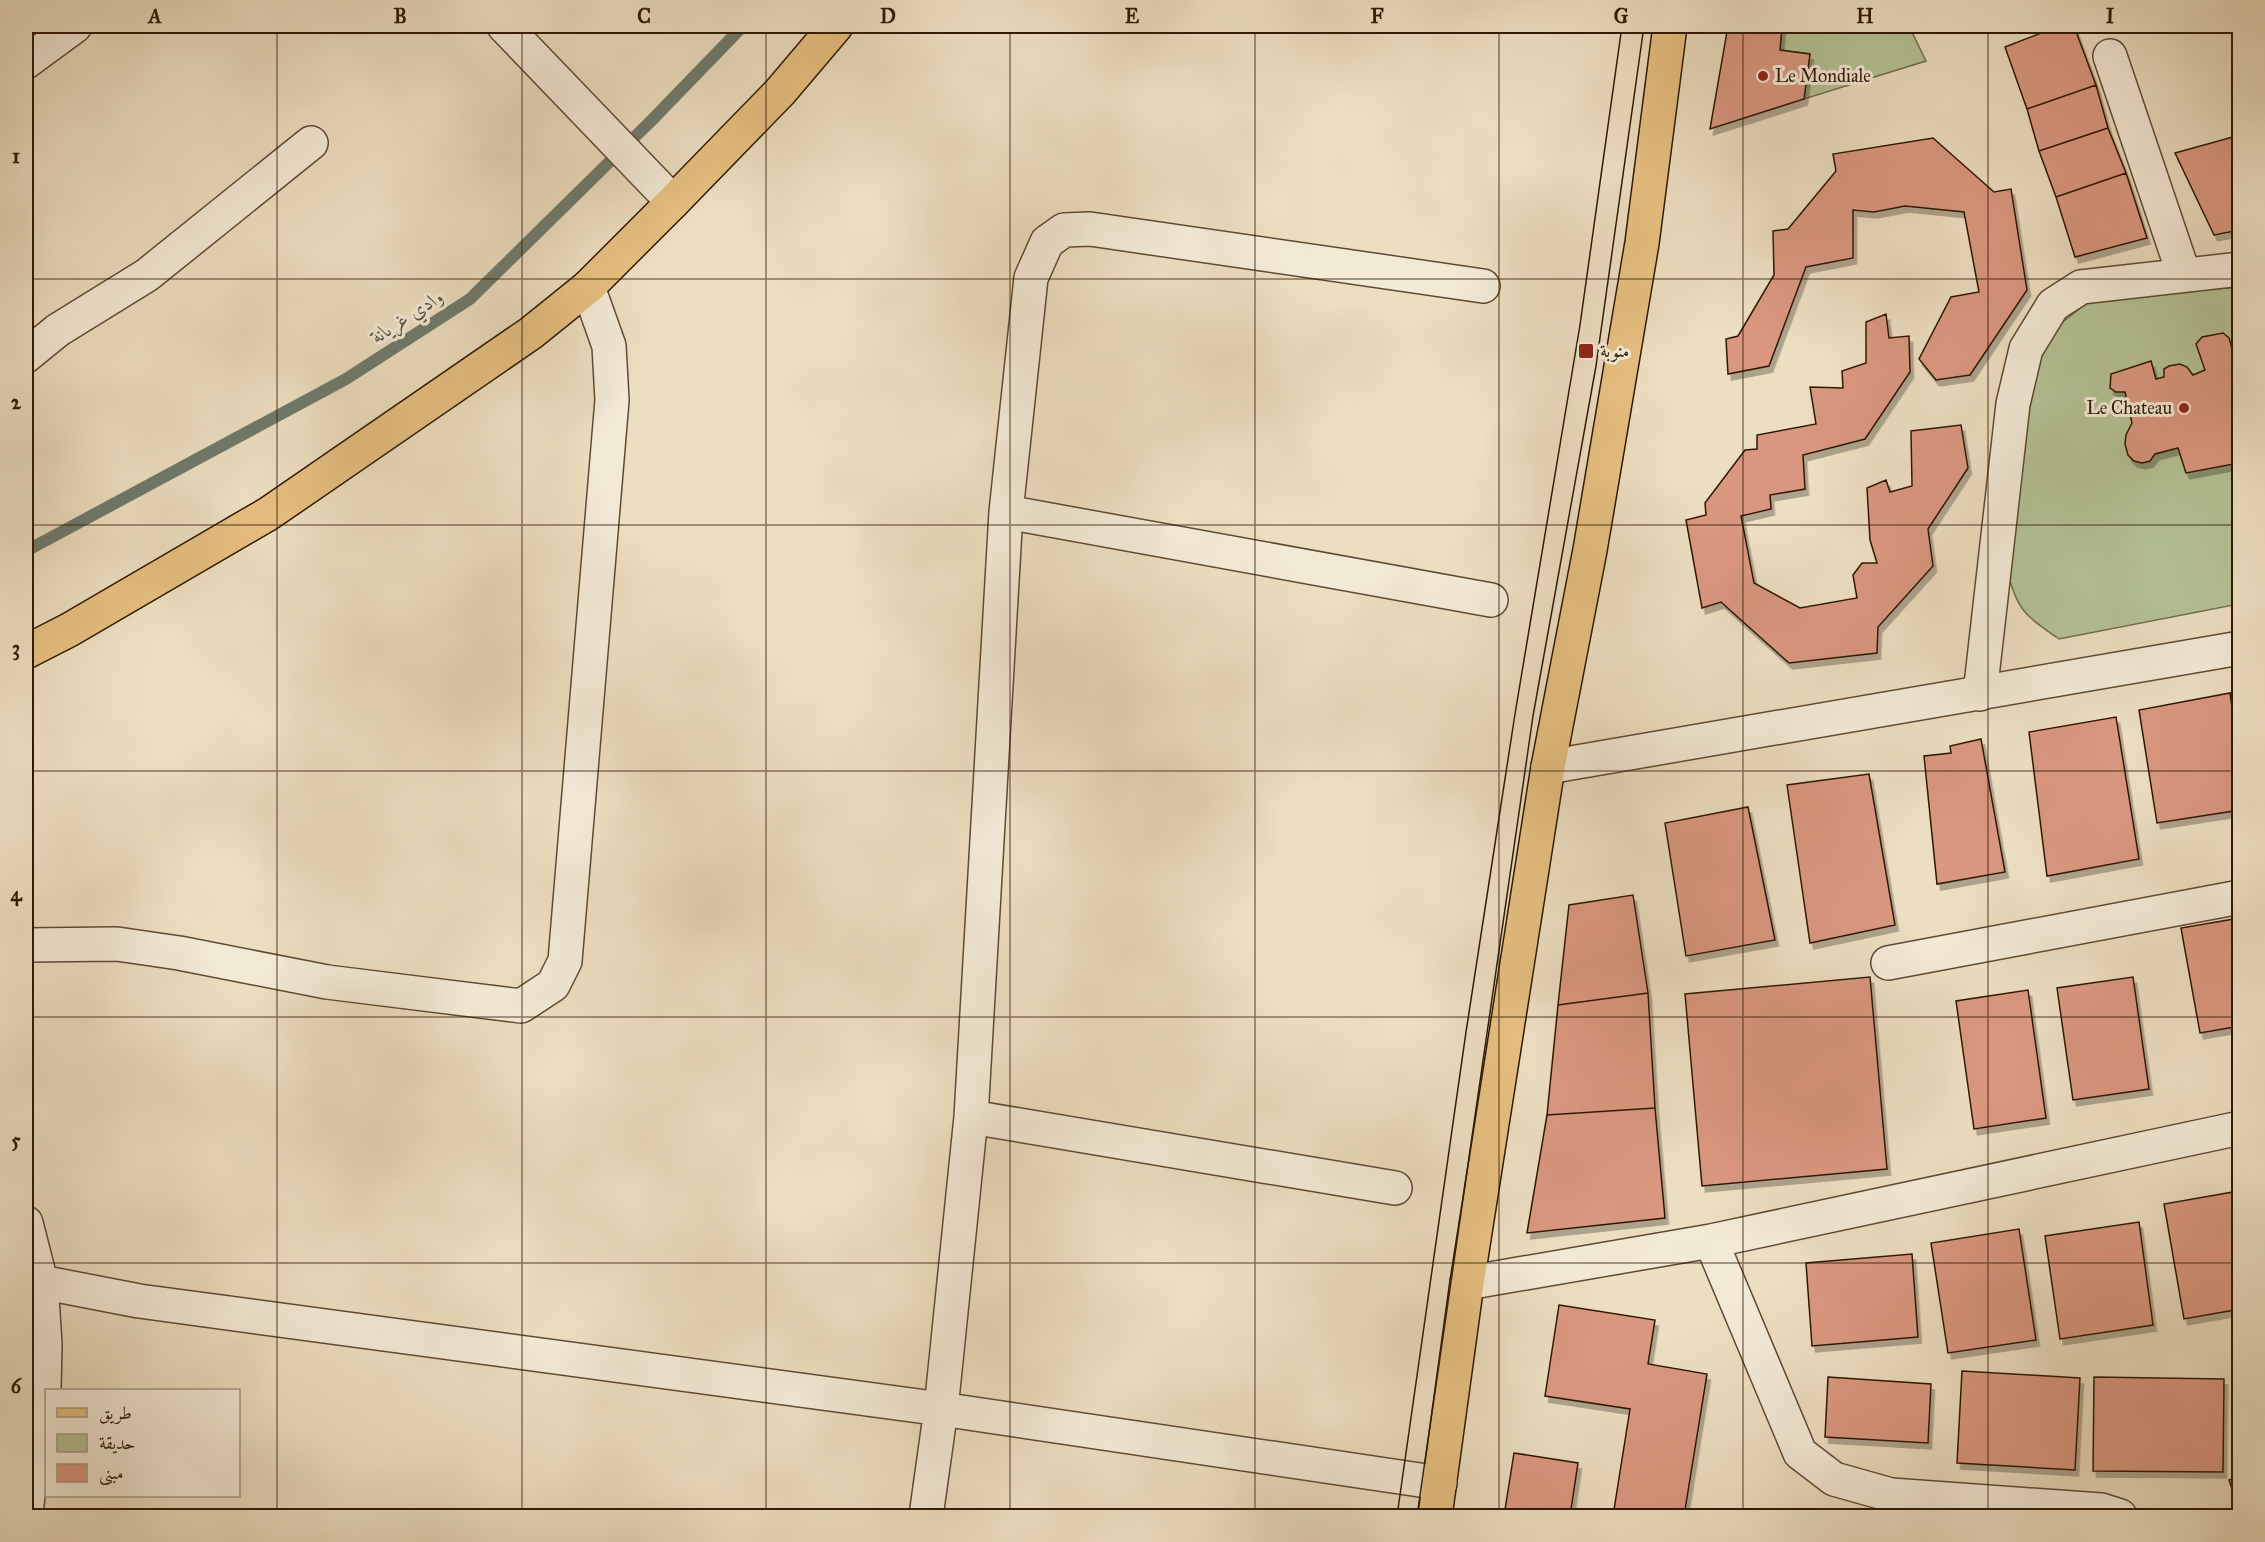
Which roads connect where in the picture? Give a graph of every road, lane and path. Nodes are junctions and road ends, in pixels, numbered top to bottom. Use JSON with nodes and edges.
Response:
{"nodes":[{"id":1,"x":75,"y":26,"type":"edge"},
{"id":2,"x":504,"y":26,"type":"edge"},
{"id":3,"x":836,"y":26,"type":"edge"},
{"id":4,"x":1670,"y":26,"type":"edge"},
{"id":5,"x":2110,"y":56,"type":"dead end"},
{"id":6,"x":26,"y":62,"type":"edge"},
{"id":7,"x":311,"y":143,"type":"dead end"},
{"id":8,"x":674,"y":202,"type":"junction"},
{"id":9,"x":2240,"y":269,"type":"edge"},
{"id":10,"x":2184,"y":275,"type":"junction"},
{"id":11,"x":1484,"y":286,"type":"dead end"},
{"id":12,"x":588,"y":287,"type":"junction"},
{"id":13,"x":26,"y":356,"type":"edge"},
{"id":14,"x":1006,"y":512,"type":"junction"},
{"id":15,"x":1491,"y":600,"type":"dead end"},
{"id":16,"x":29,"y":642,"type":"edge"},
{"id":17,"x":2240,"y":648,"type":"edge"},
{"id":18,"x":1980,"y":694,"type":"junction"},
{"id":19,"x":1548,"y":767,"type":"junction"},
{"id":20,"x":2240,"y":897,"type":"edge"},
{"id":21,"x":26,"y":945,"type":"edge"},
{"id":22,"x":1888,"y":963,"type":"dead end"},
{"id":23,"x":971,"y":1117,"type":"junction"},
{"id":24,"x":2240,"y":1128,"type":"edge"},
{"id":25,"x":1395,"y":1188,"type":"dead end"},
{"id":26,"x":26,"y":1223,"type":"edge"},
{"id":27,"x":1711,"y":1241,"type":"junction"},
{"id":28,"x":41,"y":1282,"type":"junction"},
{"id":29,"x":1467,"y":1283,"type":"junction"},
{"id":30,"x":941,"y":1409,"type":"junction"},
{"id":31,"x":30,"y":1438,"type":"edge"},
{"id":32,"x":1440,"y":1483,"type":"junction"},
{"id":33,"x":26,"y":1513,"type":"edge"},
{"id":34,"x":926,"y":1516,"type":"edge"},
{"id":35,"x":1435,"y":1516,"type":"edge"},
{"id":36,"x":2120,"y":1516,"type":"edge"}],
"edges":[{"from":1,"to":6,"type":"street"},
{"from":2,"to":8,"type":"street"},
{"from":3,"to":8,"type":"main road"},
{"from":4,"to":19,"type":"main road"},
{"from":5,"to":10,"type":"street"},
{"from":7,"to":13,"type":"street"},
{"from":8,"to":12,"type":"main road"},
{"from":9,"to":10,"type":"street"},
{"from":10,"to":18,"type":"street"},
{"from":11,"to":14,"type":"street"},
{"from":12,"to":16,"type":"main road"},
{"from":12,"to":21,"type":"street"},
{"from":14,"to":15,"type":"street"},
{"from":14,"to":23,"type":"street"},
{"from":17,"to":18,"type":"street"},
{"from":18,"to":19,"type":"street"},
{"from":19,"to":29,"type":"main road"},
{"from":20,"to":22,"type":"street"},
{"from":23,"to":25,"type":"street"},
{"from":23,"to":30,"type":"street"},
{"from":24,"to":27,"type":"street"},
{"from":26,"to":28,"type":"street"},
{"from":27,"to":29,"type":"street"},
{"from":27,"to":36,"type":"street"},
{"from":28,"to":30,"type":"street"},
{"from":28,"to":31,"type":"street"},
{"from":29,"to":32,"type":"main road"},
{"from":30,"to":32,"type":"street"},
{"from":30,"to":34,"type":"street"},
{"from":31,"to":33,"type":"street"},
{"from":32,"to":35,"type":"main road"}]}
